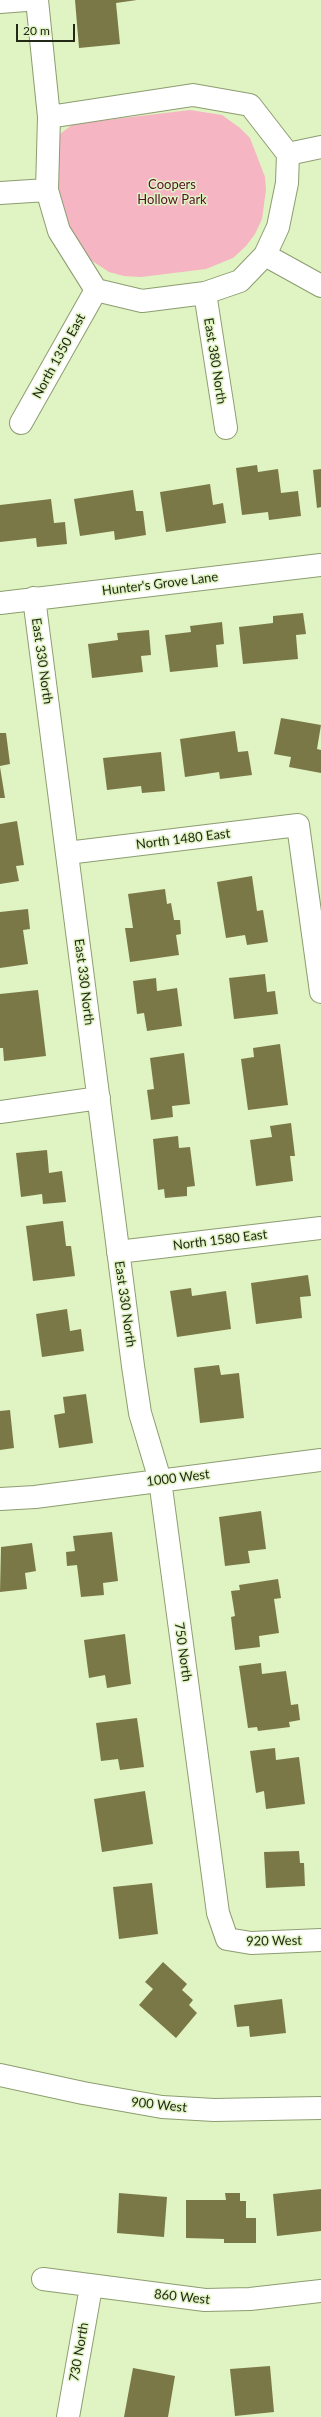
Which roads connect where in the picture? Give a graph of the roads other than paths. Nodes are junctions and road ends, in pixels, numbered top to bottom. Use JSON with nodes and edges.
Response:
{"nodes":[{"id":1,"x":26,"y":0,"type":"edge"},
{"id":2,"x":37,"y":0,"type":"edge"},
{"id":3,"x":0,"y":2,"type":"edge"},
{"id":4,"x":49,"y":117,"type":"junction"},
{"id":5,"x":321,"y":147,"type":"edge"},
{"id":6,"x":288,"y":154,"type":"junction"},
{"id":7,"x":47,"y":190,"type":"junction"},
{"id":8,"x":0,"y":193,"type":"edge"},
{"id":9,"x":265,"y":255,"type":"junction"},
{"id":10,"x":321,"y":286,"type":"edge"},
{"id":11,"x":96,"y":290,"type":"junction"},
{"id":12,"x":205,"y":293,"type":"junction"},
{"id":13,"x":21,"y":423,"type":"dead end"},
{"id":14,"x":226,"y":428,"type":"dead end"},
{"id":15,"x":321,"y":565,"type":"edge"},
{"id":16,"x":34,"y":598,"type":"junction"},
{"id":17,"x":0,"y":603,"type":"edge"},
{"id":18,"x":67,"y":853,"type":"junction"},
{"id":19,"x":321,"y":992,"type":"edge"},
{"id":20,"x":99,"y":1098,"type":"junction"},
{"id":21,"x":0,"y":1112,"type":"edge"},
{"id":22,"x":321,"y":1228,"type":"edge"},
{"id":23,"x":118,"y":1252,"type":"junction"},
{"id":24,"x":133,"y":1366,"type":"joint"},
{"id":25,"x":321,"y":1460,"type":"edge"},
{"id":26,"x":160,"y":1480,"type":"junction"},
{"id":27,"x":0,"y":1499,"type":"edge"},
{"id":28,"x":227,"y":1939,"type":"joint"},
{"id":29,"x":321,"y":1940,"type":"edge"},
{"id":30,"x":0,"y":2075,"type":"edge"},
{"id":31,"x":321,"y":2108,"type":"edge"},
{"id":32,"x":43,"y":2279,"type":"dead end"},
{"id":33,"x":91,"y":2287,"type":"junction"},
{"id":34,"x":321,"y":2295,"type":"edge"},
{"id":35,"x":68,"y":2417,"type":"edge"}],
"edges":[{"from":1,"to":3,"type":"street"},
{"from":2,"to":4,"type":"street"},
{"from":4,"to":6,"type":"street"},
{"from":4,"to":7,"type":"street"},
{"from":5,"to":6,"type":"street"},
{"from":6,"to":9,"type":"street"},
{"from":7,"to":8,"type":"street"},
{"from":7,"to":11,"type":"street"},
{"from":9,"to":10,"type":"street"},
{"from":9,"to":12,"type":"street"},
{"from":11,"to":12,"type":"street"},
{"from":11,"to":13,"type":"street","name":"North 1350 East"},
{"from":12,"to":14,"type":"street","name":"East 380 North"},
{"from":15,"to":16,"type":"street","name":"Hunter's Grove Lane"},
{"from":16,"to":17,"type":"street","name":"Hunter's Grove Lane"},
{"from":16,"to":18,"type":"street","name":"East 330 North"},
{"from":18,"to":19,"type":"street","name":"North 1480 East"},
{"from":18,"to":20,"type":"street","name":"East 330 North"},
{"from":20,"to":21,"type":"street"},
{"from":20,"to":23,"type":"street","name":"East 330 North"},
{"from":22,"to":23,"type":"street","name":"North 1580 East"},
{"from":23,"to":24,"type":"street","name":"East 330 North"},
{"from":24,"to":26,"type":"street","name":"750 North"},
{"from":25,"to":26,"type":"street","name":"1000 West"},
{"from":26,"to":27,"type":"street","name":"1000 West"},
{"from":26,"to":28,"type":"street","name":"750 North"},
{"from":28,"to":29,"type":"street","name":"920 West"},
{"from":30,"to":31,"type":"street","name":"900 West"},
{"from":32,"to":33,"type":"street","name":"860 West"},
{"from":33,"to":34,"type":"street","name":"860 West"},
{"from":33,"to":35,"type":"street","name":"730 North"}]}
